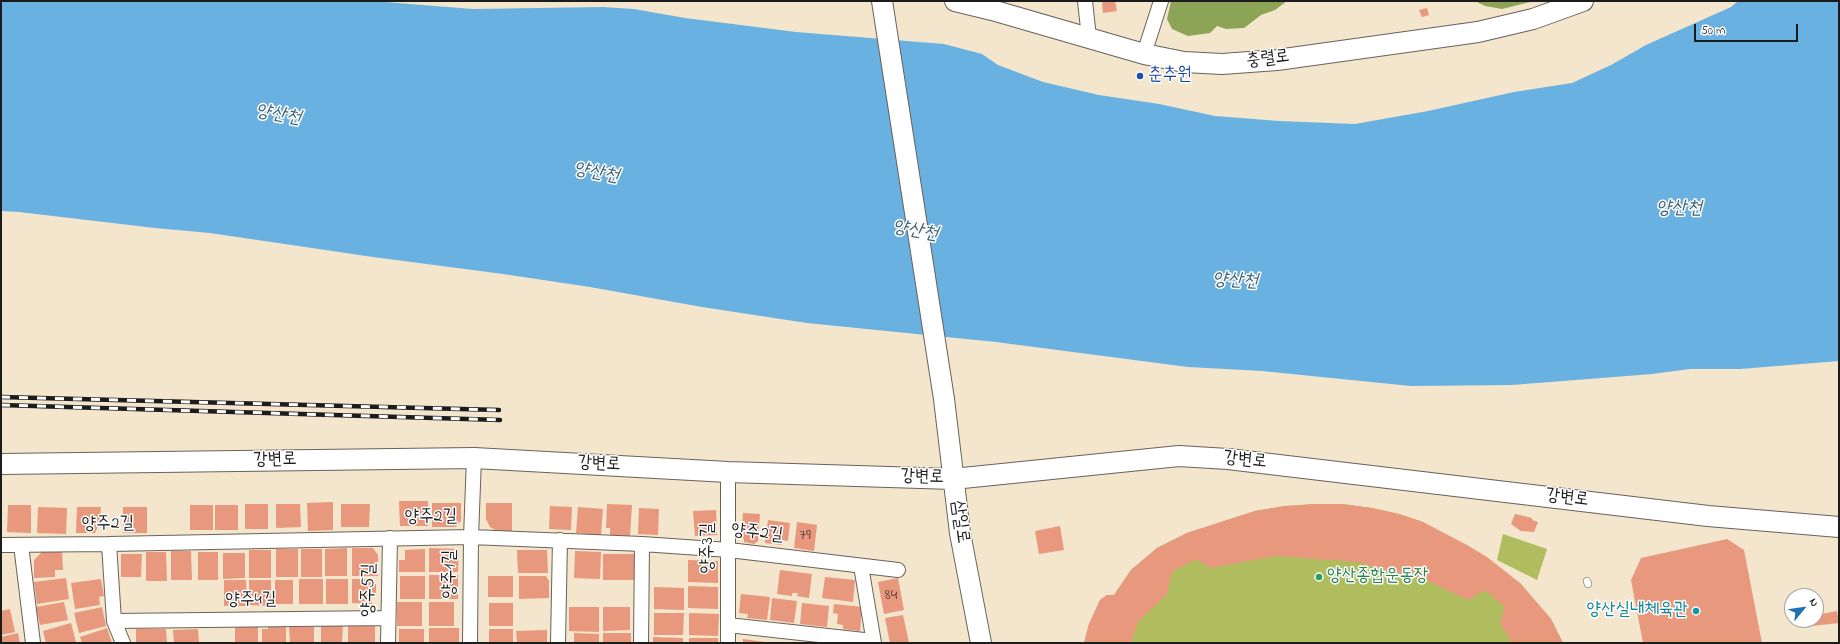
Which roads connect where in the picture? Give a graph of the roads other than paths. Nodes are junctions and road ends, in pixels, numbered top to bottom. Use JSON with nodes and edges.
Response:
{"nodes":[{"id":1,"x":955,"y":1,"type":"edge"},
{"id":2,"x":1085,"y":1,"type":"edge"},
{"id":3,"x":1161,"y":1,"type":"edge"},
{"id":4,"x":1583,"y":1,"type":"edge"},
{"id":5,"x":976,"y":4,"type":"edge"},
{"id":6,"x":882,"y":7,"type":"edge"},
{"id":7,"x":1089,"y":38,"type":"junction"},
{"id":8,"x":1144,"y":54,"type":"junction"},
{"id":9,"x":474,"y":458,"type":"junction"},
{"id":10,"x":1,"y":464,"type":"edge"},
{"id":11,"x":728,"y":472,"type":"junction"},
{"id":12,"x":953,"y":479,"type":"junction"},
{"id":13,"x":1839,"y":527,"type":"edge"},
{"id":14,"x":471,"y":537,"type":"junction"},
{"id":15,"x":390,"y":538,"type":"junction"},
{"id":16,"x":560,"y":540,"type":"junction"},
{"id":17,"x":109,"y":544,"type":"junction"},
{"id":18,"x":642,"y":544,"type":"junction"},
{"id":19,"x":1,"y":545,"type":"edge"},
{"id":20,"x":20,"y":545,"type":"junction"},
{"id":21,"x":729,"y":550,"type":"junction"},
{"id":22,"x":861,"y":566,"type":"junction"},
{"id":23,"x":898,"y":570,"type":"dead end"},
{"id":24,"x":388,"y":618,"type":"junction"},
{"id":25,"x":114,"y":621,"type":"junction"},
{"id":26,"x":728,"y":625,"type":"junction"},
{"id":27,"x":874,"y":642,"type":"edge"},
{"id":28,"x":33,"y":643,"type":"edge"},
{"id":29,"x":123,"y":643,"type":"edge"},
{"id":30,"x":388,"y":643,"type":"edge"},
{"id":31,"x":470,"y":643,"type":"edge"},
{"id":32,"x":558,"y":643,"type":"edge"},
{"id":33,"x":641,"y":643,"type":"edge"},
{"id":34,"x":728,"y":643,"type":"edge"},
{"id":35,"x":981,"y":643,"type":"edge"}],
"edges":[{"from":1,"to":5,"type":"street","name":"충렬로"},
{"from":2,"to":7,"type":"street"},
{"from":3,"to":8,"type":"street"},
{"from":4,"to":8,"type":"street","name":"충렬로"},
{"from":5,"to":7,"type":"street","name":"충렬로"},
{"from":6,"to":12,"type":"street","name":"삼일로"},
{"from":7,"to":8,"type":"street","name":"충렬로"},
{"from":9,"to":10,"type":"street","name":"강변로"},
{"from":9,"to":11,"type":"street","name":"강변로"},
{"from":9,"to":14,"type":"street","name":"양주1길"},
{"from":11,"to":12,"type":"street","name":"강변로"},
{"from":11,"to":21,"type":"street","name":"양주3길"},
{"from":12,"to":13,"type":"street","name":"강변로"},
{"from":12,"to":35,"type":"street","name":"삼일로"},
{"from":14,"to":15,"type":"street","name":"양주2길"},
{"from":14,"to":16,"type":"street","name":"양주2길"},
{"from":14,"to":31,"type":"street","name":"양주1길"},
{"from":15,"to":17,"type":"street","name":"양주2길"},
{"from":15,"to":24,"type":"street","name":"양주5길"},
{"from":16,"to":18,"type":"street","name":"양주2길"},
{"from":16,"to":32,"type":"street"},
{"from":17,"to":20,"type":"street","name":"양주2길"},
{"from":17,"to":25,"type":"street"},
{"from":18,"to":21,"type":"street","name":"양주2길"},
{"from":18,"to":33,"type":"street"},
{"from":19,"to":20,"type":"street","name":"양주2길"},
{"from":20,"to":28,"type":"street"},
{"from":21,"to":22,"type":"street","name":"양주2길"},
{"from":21,"to":26,"type":"street","name":"양주3길"},
{"from":22,"to":23,"type":"street","name":"양주2길"},
{"from":22,"to":27,"type":"street"},
{"from":24,"to":25,"type":"street","name":"양주4길"},
{"from":24,"to":30,"type":"street","name":"양주5길"},
{"from":25,"to":29,"type":"street"},
{"from":26,"to":27,"type":"street"},
{"from":26,"to":34,"type":"street","name":"양주3길"}]}
